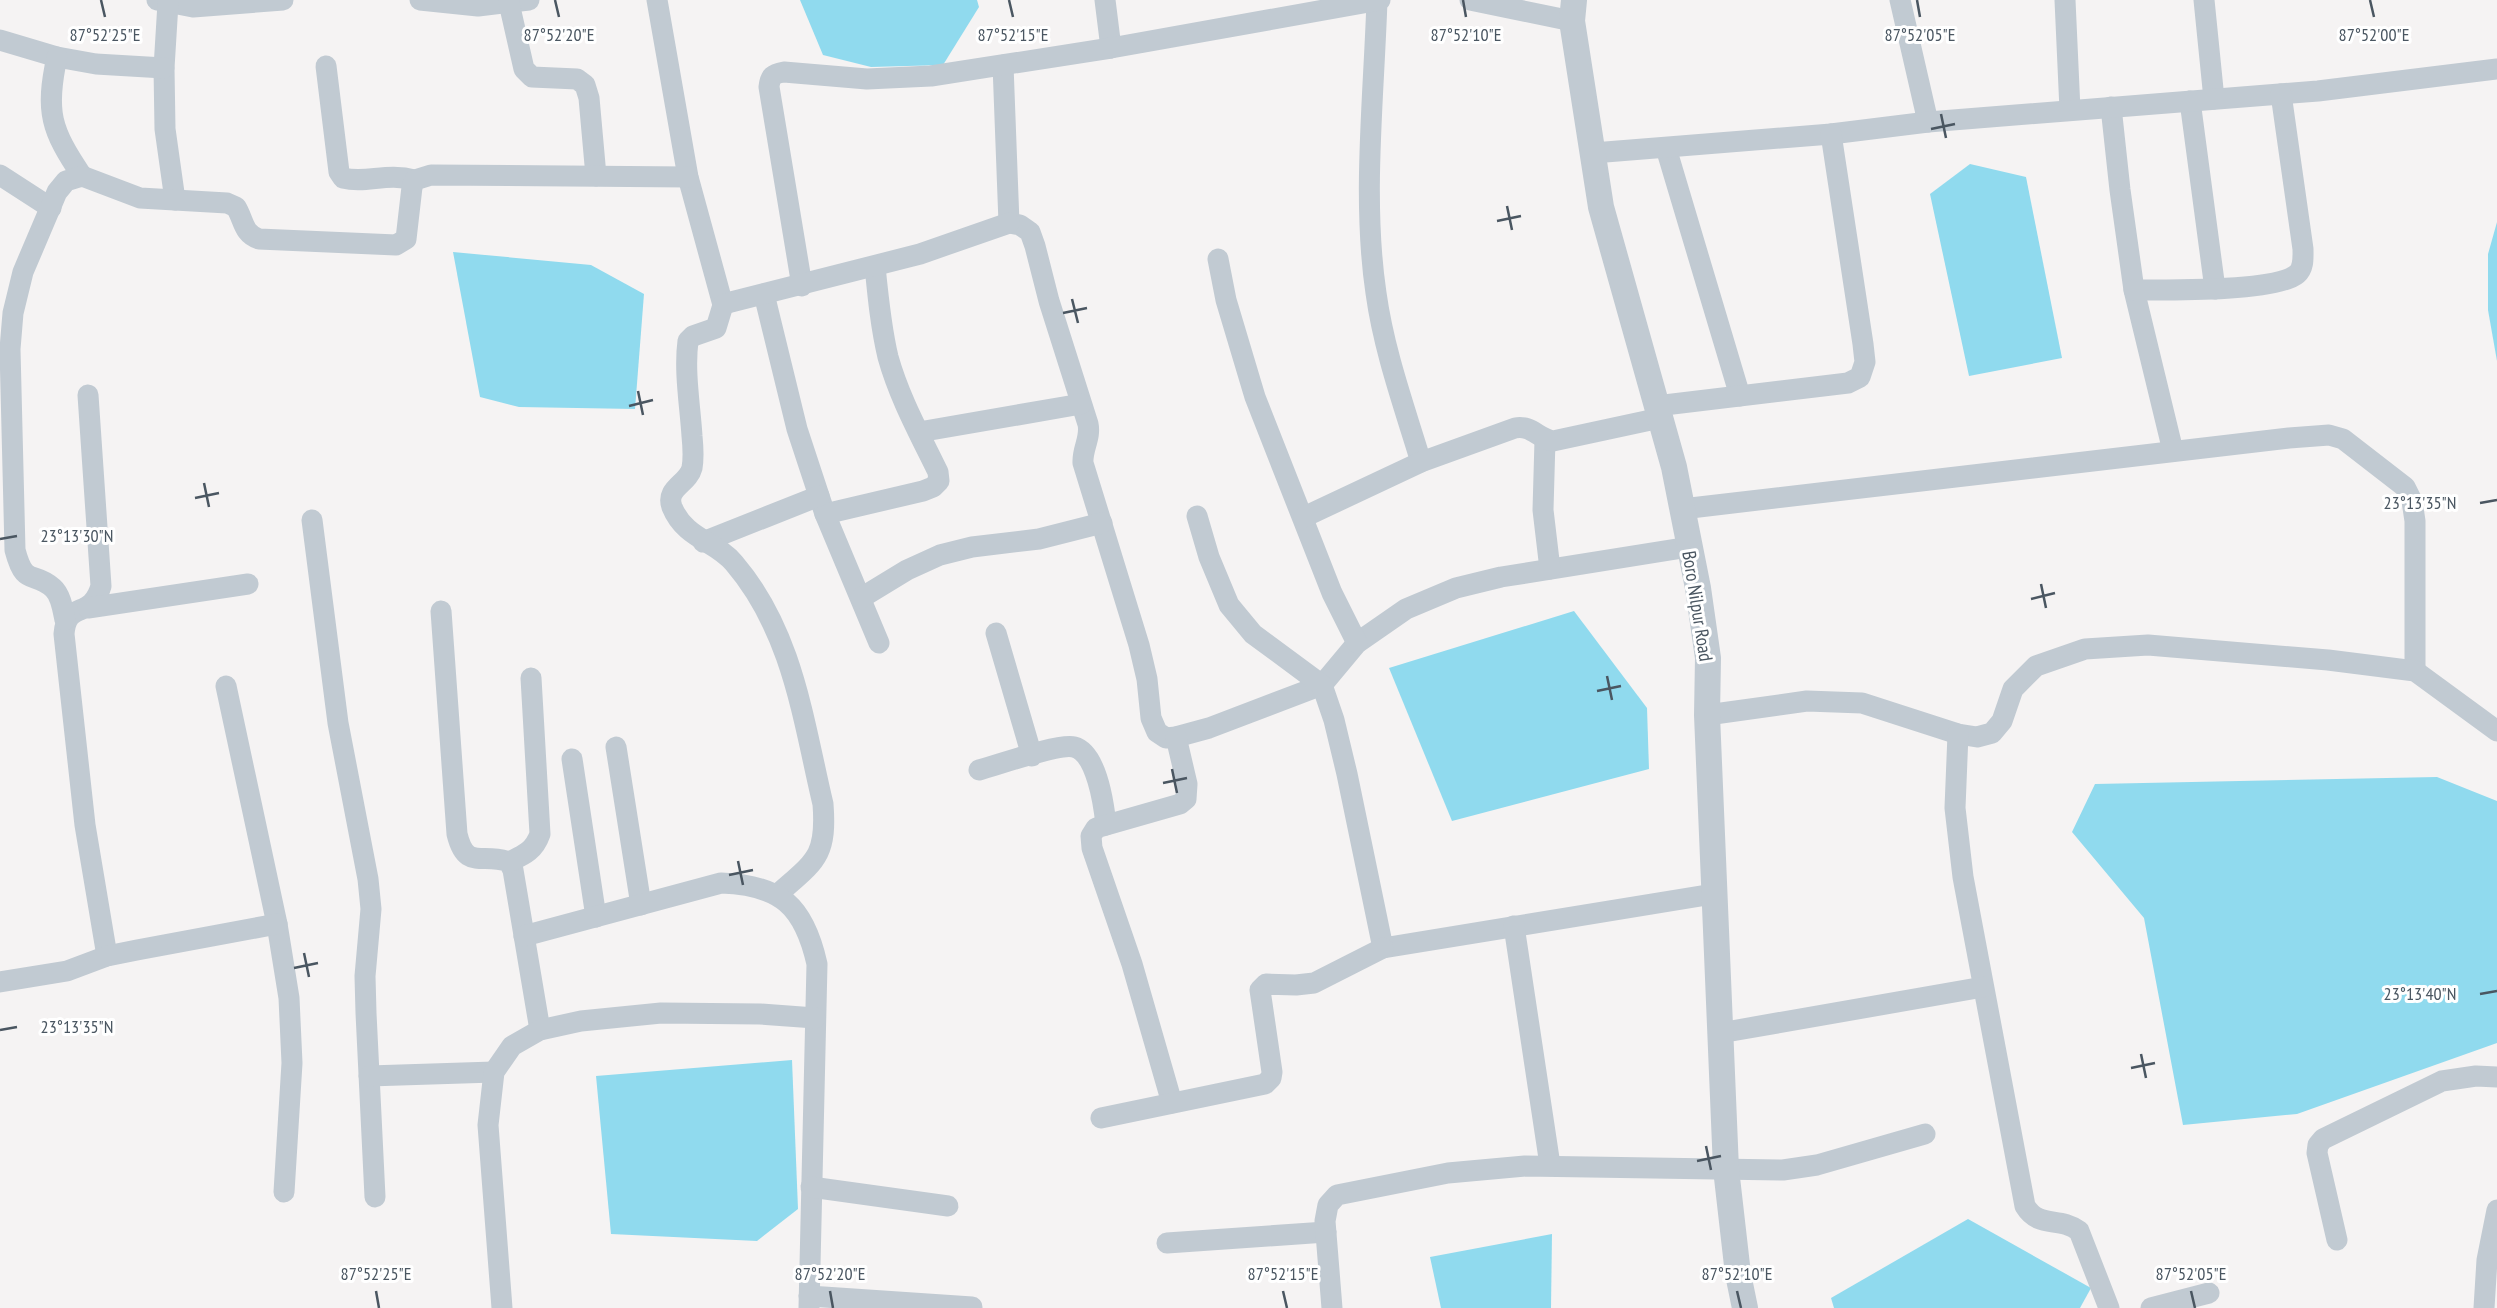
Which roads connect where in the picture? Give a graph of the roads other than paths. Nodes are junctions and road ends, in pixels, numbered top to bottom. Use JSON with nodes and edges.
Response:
{"nodes":[{"id":1,"x":283,"y":0,"type":"edge"},
{"id":2,"x":420,"y":0,"type":"edge"},
{"id":3,"x":657,"y":0,"type":"edge"},
{"id":4,"x":1105,"y":0,"type":"edge"},
{"id":5,"x":1379,"y":0,"type":"edge"},
{"id":6,"x":1470,"y":0,"type":"edge"},
{"id":7,"x":1900,"y":0,"type":"edge"},
{"id":8,"x":2066,"y":0,"type":"edge"},
{"id":9,"x":2204,"y":0,"type":"edge"},
{"id":10,"x":162,"y":2,"type":"edge"},
{"id":11,"x":519,"y":2,"type":"edge"},
{"id":12,"x":1348,"y":2,"type":"edge"},
{"id":13,"x":1573,"y":11,"type":"edge"},
{"id":14,"x":0,"y":40,"type":"edge"},
{"id":15,"x":1111,"y":48,"type":"junction"},
{"id":16,"x":57,"y":57,"type":"junction"},
{"id":17,"x":1003,"y":65,"type":"junction"},
{"id":18,"x":327,"y":66,"type":"dead end"},
{"id":19,"x":164,"y":68,"type":"junction"},
{"id":20,"x":2497,"y":69,"type":"edge"},
{"id":21,"x":2281,"y":94,"type":"junction"},
{"id":22,"x":2214,"y":99,"type":"junction"},
{"id":23,"x":2190,"y":101,"type":"junction"},
{"id":24,"x":2111,"y":107,"type":"junction"},
{"id":25,"x":2070,"y":110,"type":"junction"},
{"id":26,"x":1928,"y":122,"type":"junction"},
{"id":27,"x":1831,"y":134,"type":"junction"},
{"id":28,"x":1667,"y":148,"type":"junction"},
{"id":29,"x":1593,"y":153,"type":"junction"},
{"id":30,"x":0,"y":175,"type":"edge"},
{"id":31,"x":82,"y":176,"type":"junction"},
{"id":32,"x":596,"y":176,"type":"junction"},
{"id":33,"x":688,"y":177,"type":"junction"},
{"id":34,"x":415,"y":180,"type":"junction"},
{"id":35,"x":175,"y":200,"type":"junction"},
{"id":36,"x":51,"y":208,"type":"junction"},
{"id":37,"x":1009,"y":223,"type":"junction"},
{"id":38,"x":1218,"y":259,"type":"dead end"},
{"id":39,"x":875,"y":266,"type":"junction"},
{"id":40,"x":802,"y":286,"type":"junction"},
{"id":41,"x":2134,"y":289,"type":"junction"},
{"id":42,"x":2214,"y":289,"type":"junction"},
{"id":43,"x":764,"y":294,"type":"junction"},
{"id":44,"x":723,"y":305,"type":"junction"},
{"id":45,"x":88,"y":395,"type":"dead end"},
{"id":46,"x":1740,"y":396,"type":"junction"},
{"id":47,"x":1081,"y":404,"type":"junction"},
{"id":48,"x":1658,"y":412,"type":"junction"},
{"id":49,"x":919,"y":432,"type":"junction"},
{"id":50,"x":1545,"y":440,"type":"junction"},
{"id":51,"x":2173,"y":451,"type":"junction"},
{"id":52,"x":1421,"y":462,"type":"junction"},
{"id":53,"x":822,"y":505,"type":"junction"},
{"id":54,"x":1682,"y":509,"type":"junction"},
{"id":55,"x":1198,"y":516,"type":"dead end"},
{"id":56,"x":1304,"y":517,"type":"junction"},
{"id":57,"x":312,"y":520,"type":"dead end"},
{"id":58,"x":1102,"y":523,"type":"junction"},
{"id":59,"x":704,"y":542,"type":"junction"},
{"id":60,"x":1689,"y":547,"type":"junction"},
{"id":61,"x":1550,"y":569,"type":"junction"},
{"id":62,"x":248,"y":584,"type":"dead end"},
{"id":63,"x":861,"y":598,"type":"junction"},
{"id":64,"x":88,"y":608,"type":"junction"},
{"id":65,"x":441,"y":611,"type":"dead end"},
{"id":66,"x":65,"y":620,"type":"junction"},
{"id":67,"x":996,"y":633,"type":"dead end"},
{"id":68,"x":879,"y":643,"type":"dead end"},
{"id":69,"x":1357,"y":643,"type":"junction"},
{"id":70,"x":2415,"y":671,"type":"junction"},
{"id":71,"x":531,"y":678,"type":"dead end"},
{"id":72,"x":1322,"y":685,"type":"junction"},
{"id":73,"x":226,"y":686,"type":"dead end"},
{"id":74,"x":1707,"y":715,"type":"junction"},
{"id":75,"x":2497,"y":732,"type":"edge"},
{"id":76,"x":1958,"y":734,"type":"junction"},
{"id":77,"x":1176,"y":737,"type":"junction"},
{"id":78,"x":616,"y":747,"type":"dead end"},
{"id":79,"x":1032,"y":755,"type":"junction"},
{"id":80,"x":572,"y":759,"type":"dead end"},
{"id":81,"x":979,"y":770,"type":"dead end"},
{"id":82,"x":1106,"y":825,"type":"junction"},
{"id":83,"x":509,"y":862,"type":"junction"},
{"id":84,"x":778,"y":894,"type":"junction"},
{"id":85,"x":1713,"y":894,"type":"junction"},
{"id":86,"x":641,"y":905,"type":"junction"},
{"id":87,"x":596,"y":917,"type":"junction"},
{"id":88,"x":278,"y":924,"type":"junction"},
{"id":89,"x":1514,"y":926,"type":"junction"},
{"id":90,"x":524,"y":936,"type":"junction"},
{"id":91,"x":1383,"y":948,"type":"junction"},
{"id":92,"x":107,"y":956,"type":"junction"},
{"id":93,"x":0,"y":982,"type":"edge"},
{"id":94,"x":1983,"y":987,"type":"junction"},
{"id":95,"x":815,"y":1018,"type":"junction"},
{"id":96,"x":540,"y":1030,"type":"junction"},
{"id":97,"x":1720,"y":1033,"type":"junction"},
{"id":98,"x":494,"y":1072,"type":"junction"},
{"id":99,"x":369,"y":1076,"type":"junction"},
{"id":100,"x":2497,"y":1077,"type":"edge"},
{"id":101,"x":1172,"y":1103,"type":"junction"},
{"id":102,"x":1101,"y":1118,"type":"dead end"},
{"id":103,"x":1925,"y":1134,"type":"dead end"},
{"id":104,"x":1550,"y":1165,"type":"junction"},
{"id":105,"x":1726,"y":1169,"type":"junction"},
{"id":106,"x":811,"y":1187,"type":"junction"},
{"id":107,"x":284,"y":1192,"type":"dead end"},
{"id":108,"x":374,"y":1198,"type":"dead end"},
{"id":109,"x":947,"y":1206,"type":"dead end"},
{"id":110,"x":2497,"y":1210,"type":"edge"},
{"id":111,"x":1326,"y":1232,"type":"junction"},
{"id":112,"x":2337,"y":1240,"type":"dead end"},
{"id":113,"x":1167,"y":1243,"type":"dead end"},
{"id":114,"x":2491,"y":1269,"type":"edge"},
{"id":115,"x":2208,"y":1293,"type":"dead end"},
{"id":116,"x":809,"y":1302,"type":"edge"},
{"id":117,"x":972,"y":1307,"type":"edge"},
{"id":118,"x":502,"y":1308,"type":"edge"},
{"id":119,"x":1332,"y":1308,"type":"edge"},
{"id":120,"x":1745,"y":1308,"type":"edge"},
{"id":121,"x":2109,"y":1308,"type":"edge"},
{"id":122,"x":2151,"y":1308,"type":"edge"},
{"id":123,"x":2484,"y":1308,"type":"edge"}],
"edges":[{"from":1,"to":10,"type":"street"},
{"from":2,"to":11,"type":"street"},
{"from":3,"to":33,"type":"street"},
{"from":4,"to":15,"type":"street"},
{"from":5,"to":12,"type":"street"},
{"from":5,"to":52,"type":"street"},
{"from":6,"to":13,"type":"street"},
{"from":7,"to":26,"type":"street"},
{"from":8,"to":25,"type":"street"},
{"from":9,"to":22,"type":"street"},
{"from":10,"to":19,"type":"street"},
{"from":11,"to":32,"type":"street"},
{"from":12,"to":15,"type":"street"},
{"from":13,"to":29,"type":"street","name":"Boro Nilpur Road"},
{"from":14,"to":16,"type":"street"},
{"from":15,"to":17,"type":"street"},
{"from":16,"to":19,"type":"street"},
{"from":16,"to":31,"type":"street"},
{"from":17,"to":37,"type":"street"},
{"from":17,"to":40,"type":"street"},
{"from":18,"to":34,"type":"street"},
{"from":19,"to":35,"type":"street"},
{"from":20,"to":21,"type":"street"},
{"from":21,"to":22,"type":"street"},
{"from":21,"to":42,"type":"street"},
{"from":22,"to":23,"type":"street"},
{"from":23,"to":24,"type":"street"},
{"from":23,"to":42,"type":"street"},
{"from":24,"to":25,"type":"street"},
{"from":24,"to":41,"type":"street"},
{"from":25,"to":26,"type":"street"},
{"from":26,"to":27,"type":"street"},
{"from":27,"to":28,"type":"street"},
{"from":27,"to":46,"type":"street"},
{"from":28,"to":29,"type":"street"},
{"from":28,"to":46,"type":"street"},
{"from":29,"to":48,"type":"street","name":"Boro Nilpur Road"},
{"from":30,"to":36,"type":"street"},
{"from":31,"to":35,"type":"street"},
{"from":31,"to":36,"type":"street"},
{"from":32,"to":33,"type":"street"},
{"from":32,"to":34,"type":"street"},
{"from":33,"to":44,"type":"street"},
{"from":34,"to":35,"type":"street"},
{"from":36,"to":66,"type":"street"},
{"from":37,"to":39,"type":"street"},
{"from":37,"to":47,"type":"street"},
{"from":38,"to":56,"type":"street"},
{"from":39,"to":40,"type":"street"},
{"from":39,"to":49,"type":"street"},
{"from":40,"to":43,"type":"street"},
{"from":41,"to":42,"type":"street"},
{"from":41,"to":51,"type":"street"},
{"from":43,"to":44,"type":"street"},
{"from":43,"to":53,"type":"street"},
{"from":44,"to":59,"type":"street"},
{"from":45,"to":64,"type":"street"},
{"from":46,"to":48,"type":"street"},
{"from":47,"to":49,"type":"street"},
{"from":47,"to":58,"type":"street"},
{"from":48,"to":50,"type":"street"},
{"from":48,"to":54,"type":"street","name":"Boro Nilpur Road"},
{"from":49,"to":53,"type":"street"},
{"from":50,"to":52,"type":"street"},
{"from":50,"to":61,"type":"street"},
{"from":51,"to":54,"type":"street"},
{"from":51,"to":70,"type":"street"},
{"from":52,"to":56,"type":"street"},
{"from":53,"to":59,"type":"street"},
{"from":53,"to":63,"type":"street"},
{"from":54,"to":60,"type":"street","name":"Boro Nilpur Road"},
{"from":55,"to":72,"type":"street"},
{"from":56,"to":69,"type":"street"},
{"from":57,"to":99,"type":"street"},
{"from":58,"to":63,"type":"street"},
{"from":58,"to":77,"type":"street"},
{"from":59,"to":84,"type":"street"},
{"from":60,"to":61,"type":"street"},
{"from":60,"to":74,"type":"street","name":"Boro Nilpur Road"},
{"from":61,"to":69,"type":"street"},
{"from":62,"to":64,"type":"street"},
{"from":63,"to":68,"type":"street"},
{"from":64,"to":66,"type":"street"},
{"from":65,"to":83,"type":"street"},
{"from":66,"to":92,"type":"street"},
{"from":67,"to":79,"type":"street"},
{"from":69,"to":72,"type":"street"},
{"from":70,"to":75,"type":"street"},
{"from":70,"to":76,"type":"street"},
{"from":71,"to":83,"type":"street"},
{"from":72,"to":77,"type":"street"},
{"from":72,"to":91,"type":"street"},
{"from":73,"to":88,"type":"street"},
{"from":74,"to":76,"type":"street"},
{"from":74,"to":85,"type":"street","name":"Boro Nilpur Road"},
{"from":76,"to":94,"type":"street"},
{"from":77,"to":82,"type":"street"},
{"from":78,"to":86,"type":"street"},
{"from":79,"to":81,"type":"street"},
{"from":79,"to":82,"type":"street"},
{"from":80,"to":87,"type":"street"},
{"from":82,"to":101,"type":"street"},
{"from":83,"to":90,"type":"street"},
{"from":84,"to":86,"type":"street"},
{"from":84,"to":95,"type":"street"},
{"from":85,"to":89,"type":"street"},
{"from":85,"to":97,"type":"street","name":"Boro Nilpur Road"},
{"from":86,"to":87,"type":"street"},
{"from":87,"to":90,"type":"street"},
{"from":88,"to":92,"type":"street"},
{"from":88,"to":107,"type":"street"},
{"from":89,"to":91,"type":"street"},
{"from":89,"to":104,"type":"street"},
{"from":90,"to":96,"type":"street"},
{"from":91,"to":101,"type":"street"},
{"from":92,"to":93,"type":"street"},
{"from":94,"to":97,"type":"street"},
{"from":94,"to":121,"type":"street"},
{"from":95,"to":96,"type":"street"},
{"from":95,"to":106,"type":"street"},
{"from":96,"to":98,"type":"street"},
{"from":97,"to":105,"type":"street","name":"Boro Nilpur Road"},
{"from":98,"to":99,"type":"street"},
{"from":98,"to":118,"type":"street"},
{"from":99,"to":108,"type":"street"},
{"from":100,"to":112,"type":"street"},
{"from":101,"to":102,"type":"street"},
{"from":103,"to":105,"type":"street"},
{"from":104,"to":105,"type":"street"},
{"from":104,"to":111,"type":"street"},
{"from":105,"to":120,"type":"street","name":"Boro Nilpur Road"},
{"from":106,"to":109,"type":"street"},
{"from":106,"to":116,"type":"street"},
{"from":110,"to":114,"type":"street"},
{"from":111,"to":113,"type":"street"},
{"from":111,"to":119,"type":"street"},
{"from":114,"to":123,"type":"street"},
{"from":115,"to":122,"type":"street"},
{"from":116,"to":117,"type":"street"}]}
